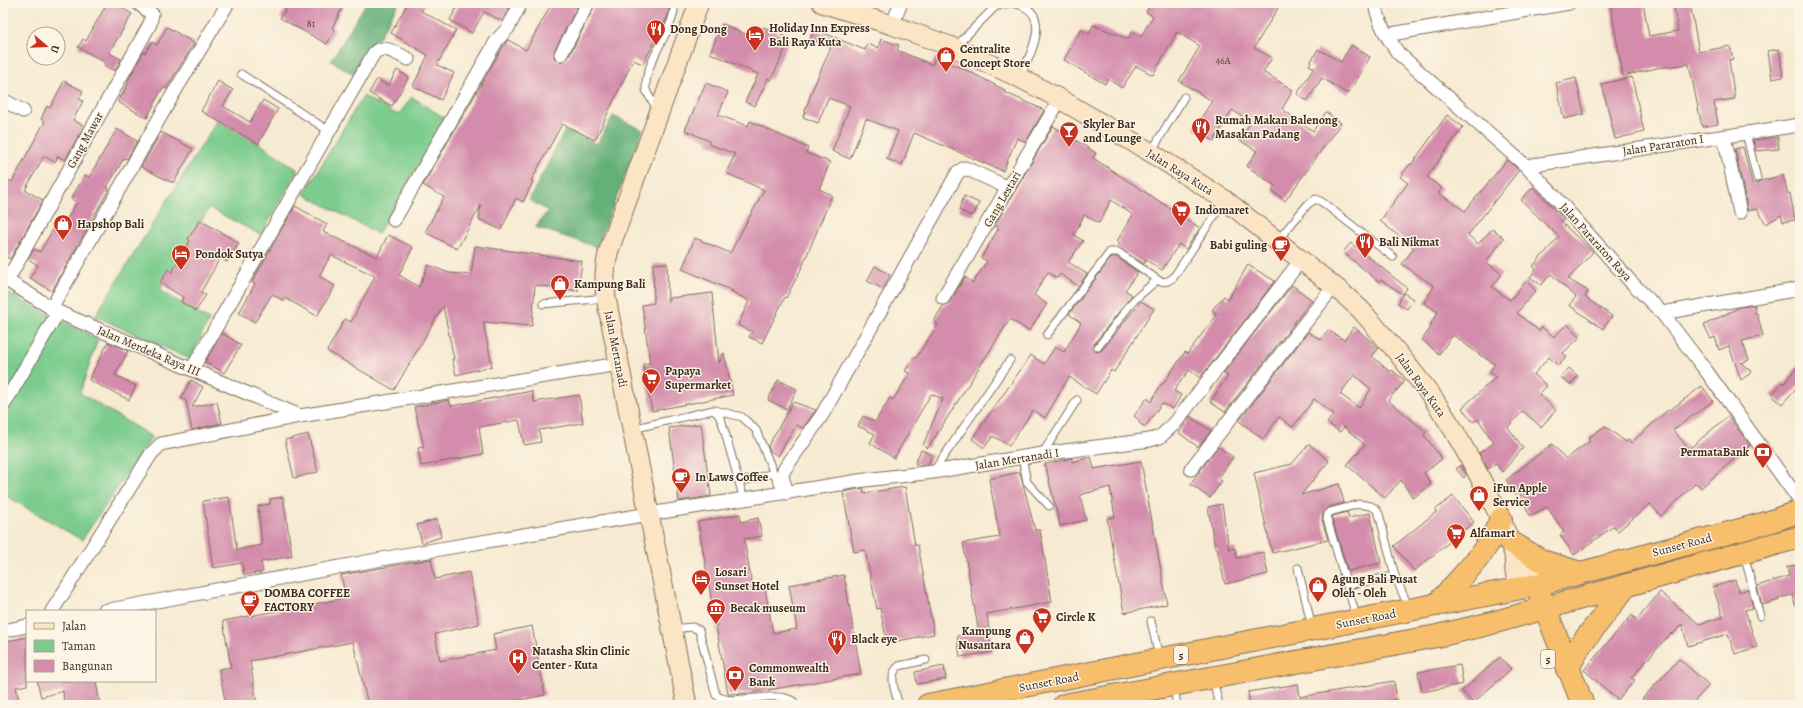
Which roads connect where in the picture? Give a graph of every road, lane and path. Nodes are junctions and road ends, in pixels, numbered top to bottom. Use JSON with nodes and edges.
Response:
{"nodes":[{"id":1,"x":138,"y":3,"type":"edge"},
{"id":2,"x":228,"y":3,"type":"edge"},
{"id":3,"x":521,"y":3,"type":"edge"},
{"id":4,"x":588,"y":3,"type":"edge"},
{"id":5,"x":674,"y":3,"type":"edge"},
{"id":6,"x":699,"y":3,"type":"edge"},
{"id":7,"x":822,"y":3,"type":"edge"},
{"id":8,"x":901,"y":3,"type":"edge"},
{"id":9,"x":1010,"y":3,"type":"edge"},
{"id":10,"x":1375,"y":3,"type":"edge"},
{"id":11,"x":1569,"y":3,"type":"edge"},
{"id":12,"x":892,"y":25,"type":"junction"},
{"id":13,"x":1386,"y":35,"type":"junction"},
{"id":14,"x":955,"y":48,"type":"junction"},
{"id":15,"x":561,"y":54,"type":"dead end"},
{"id":16,"x":408,"y":59,"type":"dead end"},
{"id":17,"x":241,"y":74,"type":"dead end"},
{"id":18,"x":1020,"y":78,"type":"junction"},
{"id":19,"x":1184,"y":97,"type":"dead end"},
{"id":20,"x":1060,"y":99,"type":"junction"},
{"id":21,"x":3,"y":100,"type":"edge"},
{"id":22,"x":22,"y":111,"type":"dead end"},
{"id":23,"x":659,"y":113,"type":"junction"},
{"id":24,"x":1800,"y":125,"type":"edge"},
{"id":25,"x":330,"y":131,"type":"junction"},
{"id":26,"x":1746,"y":133,"type":"junction"},
{"id":27,"x":1724,"y":136,"type":"junction"},
{"id":28,"x":1150,"y":152,"type":"junction"},
{"id":29,"x":1526,"y":166,"type":"junction"},
{"id":30,"x":1757,"y":178,"type":"dead end"},
{"id":31,"x":1008,"y":188,"type":"junction"},
{"id":32,"x":1225,"y":200,"type":"junction"},
{"id":33,"x":1740,"y":213,"type":"dead end"},
{"id":34,"x":394,"y":220,"type":"dead end"},
{"id":35,"x":1278,"y":240,"type":"junction"},
{"id":36,"x":1393,"y":257,"type":"dead end"},
{"id":37,"x":1301,"y":260,"type":"junction"},
{"id":38,"x":5,"y":280,"type":"edge"},
{"id":39,"x":1157,"y":280,"type":"junction"},
{"id":40,"x":1334,"y":286,"type":"junction"},
{"id":41,"x":1800,"y":289,"type":"edge"},
{"id":42,"x":606,"y":298,"type":"junction"},
{"id":43,"x":943,"y":298,"type":"dead end"},
{"id":44,"x":543,"y":304,"type":"dead end"},
{"id":45,"x":55,"y":311,"type":"junction"},
{"id":46,"x":1662,"y":313,"type":"junction"},
{"id":47,"x":1047,"y":335,"type":"dead end"},
{"id":48,"x":1098,"y":347,"type":"dead end"},
{"id":49,"x":1010,"y":360,"type":"dead end"},
{"id":50,"x":619,"y":364,"type":"junction"},
{"id":51,"x":192,"y":369,"type":"junction"},
{"id":52,"x":1077,"y":400,"type":"dead end"},
{"id":53,"x":3,"y":406,"type":"edge"},
{"id":54,"x":714,"y":410,"type":"junction"},
{"id":55,"x":300,"y":416,"type":"junction"},
{"id":56,"x":632,"y":429,"type":"junction"},
{"id":57,"x":1042,"y":454,"type":"junction"},
{"id":58,"x":1022,"y":457,"type":"junction"},
{"id":59,"x":1191,"y":469,"type":"dead end"},
{"id":60,"x":933,"y":472,"type":"junction"},
{"id":61,"x":774,"y":473,"type":"junction"},
{"id":62,"x":739,"y":482,"type":"junction"},
{"id":63,"x":784,"y":493,"type":"junction"},
{"id":64,"x":744,"y":500,"type":"junction"},
{"id":65,"x":1800,"y":501,"type":"edge"},
{"id":66,"x":1049,"y":506,"type":"dead end"},
{"id":67,"x":1800,"y":510,"type":"edge"},
{"id":68,"x":649,"y":514,"type":"junction"},
{"id":69,"x":1501,"y":519,"type":"junction"},
{"id":70,"x":1800,"y":537,"type":"edge"},
{"id":71,"x":1512,"y":548,"type":"junction"},
{"id":72,"x":1743,"y":552,"type":"junction"},
{"id":73,"x":1298,"y":568,"type":"dead end"},
{"id":74,"x":1580,"y":573,"type":"junction"},
{"id":75,"x":1395,"y":576,"type":"junction"},
{"id":76,"x":1347,"y":585,"type":"junction"},
{"id":77,"x":1627,"y":585,"type":"junction"},
{"id":78,"x":1528,"y":587,"type":"junction"},
{"id":79,"x":1436,"y":605,"type":"junction"},
{"id":80,"x":53,"y":610,"type":"edge"},
{"id":81,"x":109,"y":610,"type":"edge"},
{"id":82,"x":1410,"y":610,"type":"junction"},
{"id":83,"x":1538,"y":611,"type":"junction"},
{"id":84,"x":1760,"y":616,"type":"dead end"},
{"id":85,"x":1150,"y":621,"type":"dead end"},
{"id":86,"x":1357,"y":621,"type":"junction"},
{"id":87,"x":26,"y":626,"type":"edge"},
{"id":88,"x":672,"y":629,"type":"junction"},
{"id":89,"x":1313,"y":629,"type":"junction"},
{"id":90,"x":3,"y":631,"type":"edge"},
{"id":91,"x":1159,"y":659,"type":"junction"},
{"id":92,"x":926,"y":660,"type":"dead end"},
{"id":93,"x":1567,"y":669,"type":"junction"},
{"id":94,"x":1072,"y":677,"type":"junction"},
{"id":95,"x":1213,"y":677,"type":"junction"},
{"id":96,"x":1175,"y":695,"type":"edge"},
{"id":97,"x":1072,"y":703,"type":"edge"},
{"id":98,"x":687,"y":705,"type":"edge"},
{"id":99,"x":795,"y":705,"type":"edge"},
{"id":100,"x":899,"y":705,"type":"edge"},
{"id":101,"x":928,"y":705,"type":"edge"},
{"id":102,"x":1220,"y":705,"type":"edge"},
{"id":103,"x":1566,"y":705,"type":"edge"},
{"id":104,"x":1582,"y":705,"type":"edge"}],
"edges":[{"from":1,"to":38,"type":"street","name":"Gang Mawar"},
{"from":2,"to":45,"type":"street"},
{"from":3,"to":34,"type":"street"},
{"from":4,"to":15,"type":"street"},
{"from":5,"to":23,"type":"lane"},
{"from":6,"to":23,"type":"main road","name":"Jalan Mertanadi"},
{"from":7,"to":12,"type":"main road","name":"Jalan Raya Kuta"},
{"from":8,"to":12,"type":"street"},
{"from":9,"to":14,"type":"lane"},
{"from":9,"to":18,"type":"lane"},
{"from":10,"to":13,"type":"street","name":"Jalan Pararaton Raya"},
{"from":11,"to":13,"type":"street"},
{"from":12,"to":14,"type":"main road","name":"Jalan Raya Kuta"},
{"from":13,"to":29,"type":"street","name":"Jalan Pararaton Raya"},
{"from":14,"to":18,"type":"main road","name":"Jalan Raya Kuta"},
{"from":16,"to":25,"type":"street"},
{"from":17,"to":25,"type":"lane"},
{"from":18,"to":20,"type":"main road","name":"Jalan Raya Kuta"},
{"from":19,"to":28,"type":"lane"},
{"from":20,"to":28,"type":"main road","name":"Jalan Raya Kuta"},
{"from":20,"to":31,"type":"street","name":"Gang Lestari"},
{"from":21,"to":22,"type":"street"},
{"from":23,"to":42,"type":"main road","name":"Jalan Mertanadi"},
{"from":24,"to":26,"type":"street","name":"Jalan Pararaton I"},
{"from":25,"to":51,"type":"street"},
{"from":26,"to":27,"type":"street","name":"Jalan Pararaton I"},
{"from":26,"to":30,"type":"lane"},
{"from":27,"to":29,"type":"street","name":"Jalan Pararaton I"},
{"from":27,"to":33,"type":"street"},
{"from":28,"to":32,"type":"main road","name":"Jalan Raya Kuta"},
{"from":29,"to":46,"type":"street","name":"Jalan Pararaton Raya"},
{"from":31,"to":43,"type":"street","name":"Gang Lestari"},
{"from":31,"to":63,"type":"street"},
{"from":32,"to":35,"type":"main road","name":"Jalan Raya Kuta"},
{"from":32,"to":39,"type":"lane"},
{"from":35,"to":36,"type":"lane"},
{"from":35,"to":37,"type":"main road","name":"Jalan Raya Kuta"},
{"from":37,"to":40,"type":"main road","name":"Jalan Raya Kuta"},
{"from":37,"to":57,"type":"street","name":"Jalan Mertanadi I"},
{"from":38,"to":45,"type":"street","name":"Jalan Merdeka Raya III"},
{"from":39,"to":47,"type":"lane"},
{"from":39,"to":48,"type":"lane"},
{"from":40,"to":59,"type":"street"},
{"from":40,"to":69,"type":"main road","name":"Jalan Raya Kuta"},
{"from":41,"to":46,"type":"street"},
{"from":42,"to":44,"type":"lane"},
{"from":42,"to":50,"type":"main road","name":"Jalan Mertanadi"},
{"from":45,"to":51,"type":"street","name":"Jalan Merdeka Raya III"},
{"from":45,"to":53,"type":"street"},
{"from":46,"to":65,"type":"street","name":"Jalan Pararaton Raya"},
{"from":49,"to":60,"type":"lane"},
{"from":50,"to":55,"type":"street"},
{"from":50,"to":56,"type":"main road","name":"Jalan Mertanadi"},
{"from":51,"to":55,"type":"street","name":"Jalan Merdeka Raya III"},
{"from":52,"to":57,"type":"lane"},
{"from":54,"to":56,"type":"lane"},
{"from":54,"to":61,"type":"lane"},
{"from":54,"to":62,"type":"lane"},
{"from":55,"to":80,"type":"street"},
{"from":56,"to":68,"type":"main road","name":"Jalan Mertanadi"},
{"from":57,"to":58,"type":"street","name":"Jalan Mertanadi I"},
{"from":58,"to":60,"type":"street","name":"Jalan Mertanadi I"},
{"from":58,"to":66,"type":"lane"},
{"from":60,"to":63,"type":"street","name":"Jalan Mertanadi I"},
{"from":61,"to":62,"type":"lane"},
{"from":61,"to":63,"type":"lane"},
{"from":62,"to":64,"type":"lane"},
{"from":63,"to":64,"type":"street","name":"Jalan Mertanadi I"},
{"from":64,"to":68,"type":"street","name":"Jalan Mertanadi I"},
{"from":67,"to":74,"type":"highway","name":"Sunset Road"},
{"from":68,"to":81,"type":"street","name":"Jalan Mertanadi I"},
{"from":68,"to":88,"type":"main road","name":"Jalan Mertanadi"},
{"from":69,"to":71,"type":"main road","name":"Jalan Raya Kuta"},
{"from":69,"to":79,"type":"highway"},
{"from":70,"to":72,"type":"highway","name":"Sunset Road"},
{"from":71,"to":74,"type":"highway"},
{"from":71,"to":78,"type":"main road","name":"Jalan Raya Kuta"},
{"from":72,"to":77,"type":"highway","name":"Sunset Road"},
{"from":72,"to":84,"type":"lane"},
{"from":73,"to":89,"type":"lane"},
{"from":74,"to":78,"type":"highway","name":"Sunset Road"},
{"from":75,"to":76,"type":"lane"},
{"from":75,"to":76,"type":"lane"},
{"from":75,"to":82,"type":"lane"},
{"from":76,"to":86,"type":"lane"},
{"from":77,"to":83,"type":"highway","name":"Sunset Road"},
{"from":77,"to":93,"type":"highway"},
{"from":78,"to":79,"type":"highway","name":"Sunset Road","number":"5"},
{"from":78,"to":83,"type":"highway","number":"5"},
{"from":79,"to":82,"type":"highway","name":"Sunset Road","number":"5"},
{"from":82,"to":86,"type":"highway","name":"Sunset Road","number":"5"},
{"from":83,"to":93,"type":"highway","number":"5"},
{"from":83,"to":95,"type":"highway","name":"Sunset Road","number":"5"},
{"from":83,"to":103,"type":"highway","number":"5"},
{"from":85,"to":91,"type":"lane"},
{"from":86,"to":89,"type":"highway","name":"Sunset Road","number":"5"},
{"from":87,"to":90,"type":"street"},
{"from":88,"to":98,"type":"main road","name":"Jalan Mertanadi"},
{"from":88,"to":99,"type":"lane"},
{"from":89,"to":91,"type":"highway","name":"Sunset Road","number":"5"},
{"from":91,"to":94,"type":"highway","name":"Sunset Road","number":"5"},
{"from":92,"to":100,"type":"lane"},
{"from":93,"to":104,"type":"highway","number":"5"},
{"from":94,"to":97,"type":"highway"},
{"from":94,"to":101,"type":"highway","name":"Sunset Road","number":"5"},
{"from":95,"to":96,"type":"highway","name":"Sunset Road","number":"5"},
{"from":95,"to":102,"type":"lane"},
{"from":96,"to":97,"type":"highway","name":"Sunset Road","number":"5"}]}
